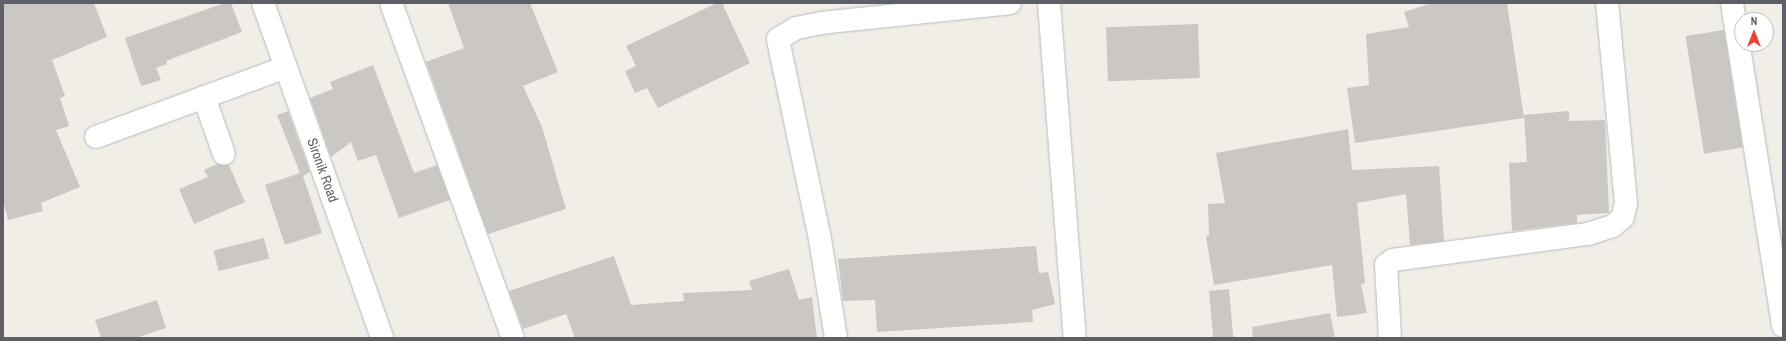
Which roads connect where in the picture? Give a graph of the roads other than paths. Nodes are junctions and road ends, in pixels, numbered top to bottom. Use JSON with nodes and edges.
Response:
{"nodes":[{"id":1,"x":263,"y":3,"type":"edge"},
{"id":2,"x":391,"y":3,"type":"edge"},
{"id":3,"x":1010,"y":3,"type":"edge"},
{"id":4,"x":1049,"y":3,"type":"edge"},
{"id":5,"x":1607,"y":3,"type":"edge"},
{"id":6,"x":1732,"y":3,"type":"edge"},
{"id":7,"x":286,"y":67,"type":"junction"},
{"id":8,"x":204,"y":97,"type":"junction"},
{"id":9,"x":96,"y":136,"type":"dead end"},
{"id":10,"x":224,"y":154,"type":"dead end"},
{"id":11,"x":1783,"y":326,"type":"edge"},
{"id":12,"x":382,"y":338,"type":"edge"},
{"id":13,"x":513,"y":338,"type":"edge"},
{"id":14,"x":836,"y":338,"type":"edge"},
{"id":15,"x":1075,"y":338,"type":"edge"},
{"id":16,"x":1390,"y":338,"type":"edge"}],
"edges":[{"from":1,"to":7,"type":"street","name":"Sironik Road"},
{"from":2,"to":13,"type":"street"},
{"from":3,"to":14,"type":"street"},
{"from":4,"to":15,"type":"street"},
{"from":5,"to":16,"type":"street"},
{"from":6,"to":11,"type":"street"},
{"from":7,"to":8,"type":"street"},
{"from":7,"to":12,"type":"street","name":"Sironik Road"},
{"from":8,"to":9,"type":"street"},
{"from":8,"to":10,"type":"street"}]}
